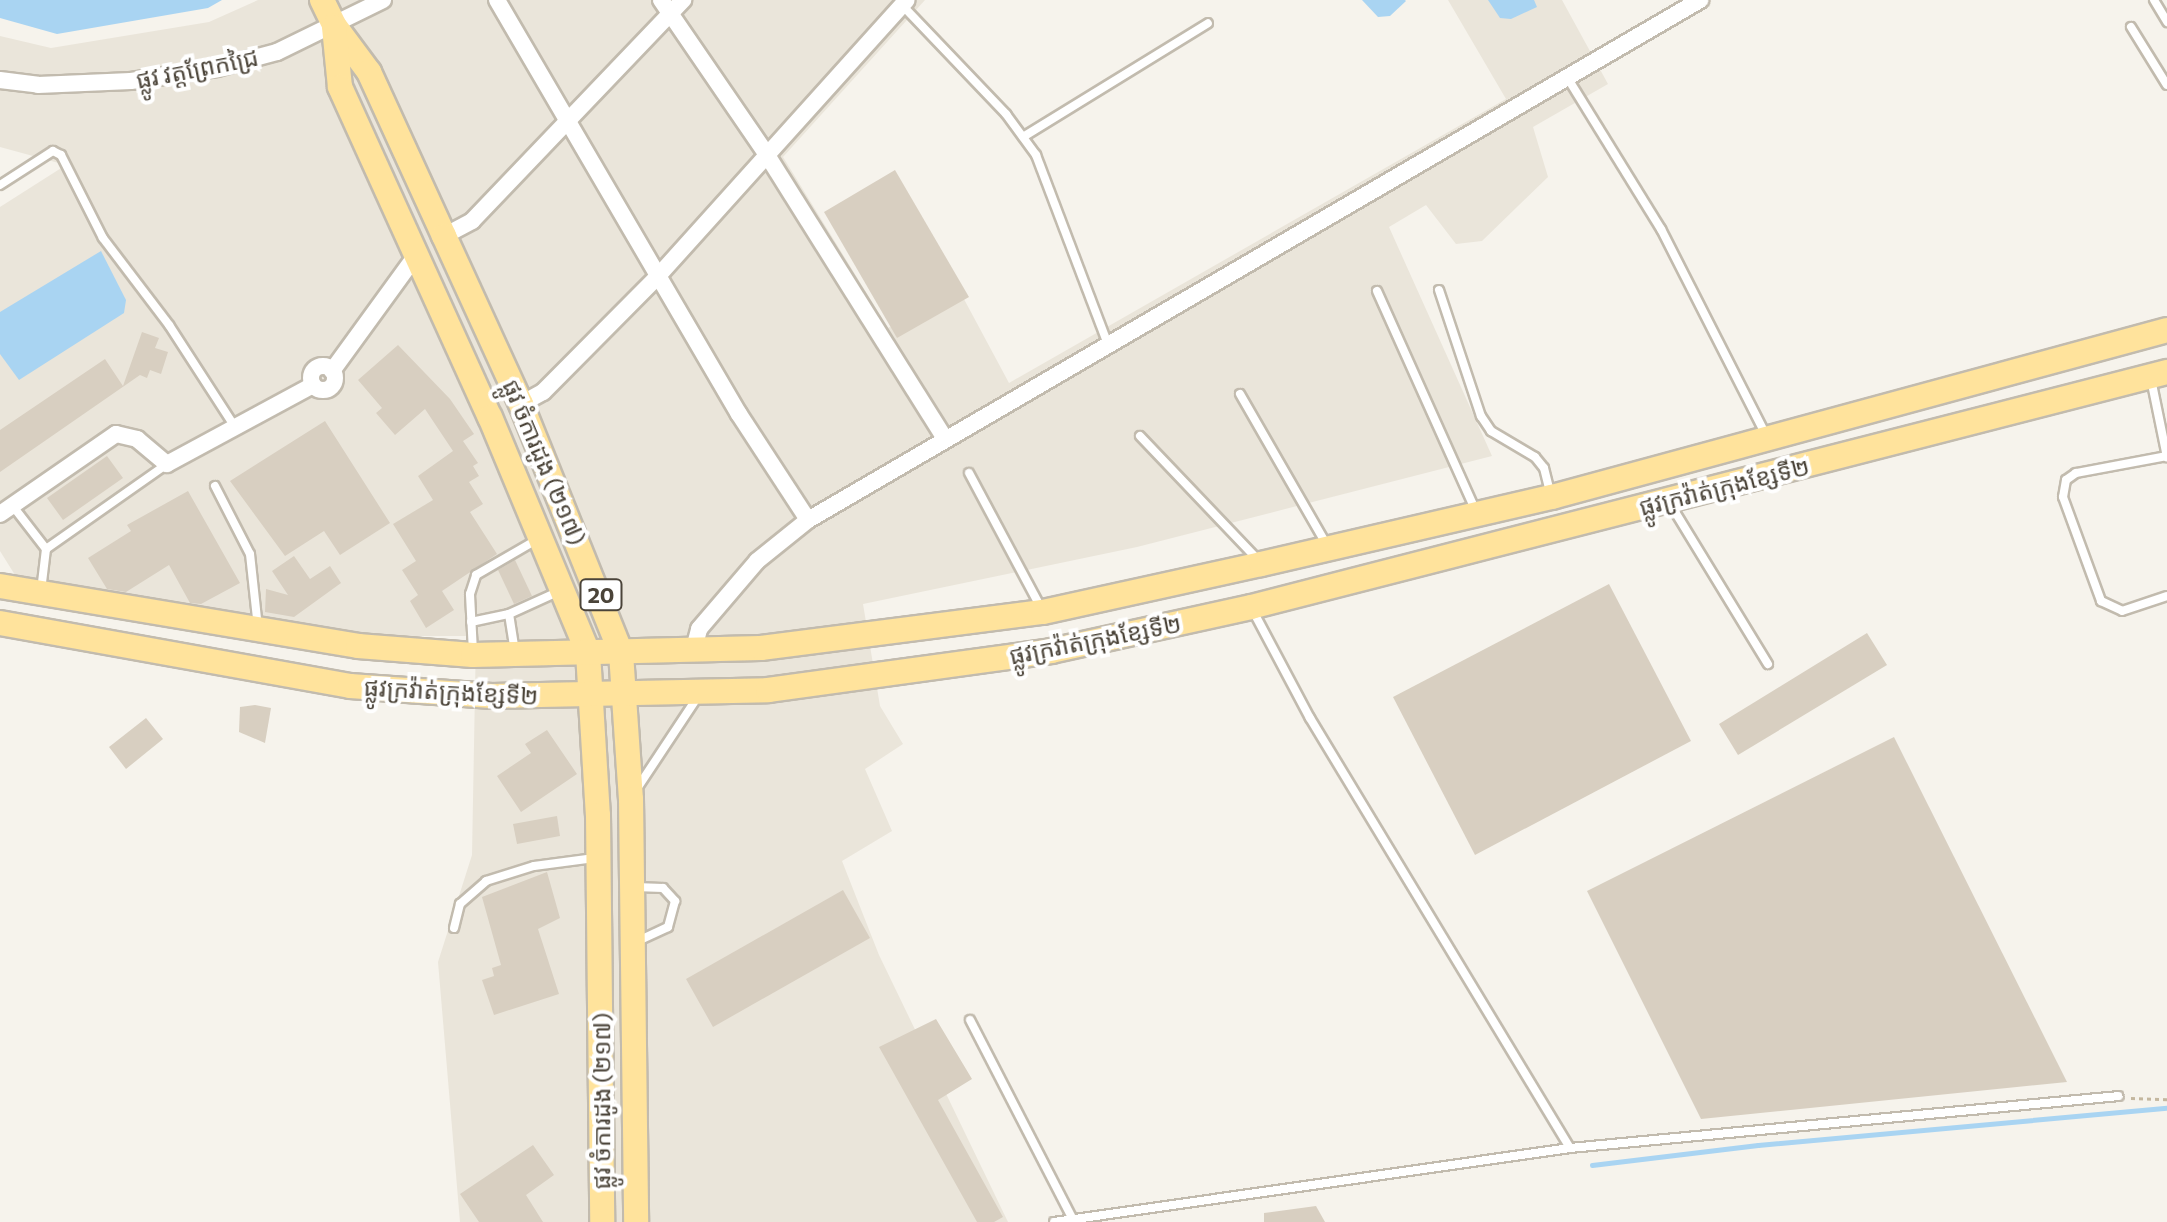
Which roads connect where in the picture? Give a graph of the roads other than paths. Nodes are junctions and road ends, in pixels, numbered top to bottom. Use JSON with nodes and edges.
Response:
{"nodes":[{"id":1,"x":322,"y":0,"type":"edge"},
{"id":2,"x":383,"y":0,"type":"edge"},
{"id":3,"x":497,"y":0,"type":"edge"},
{"id":4,"x":683,"y":0,"type":"edge"},
{"id":5,"x":1700,"y":0,"type":"edge"},
{"id":6,"x":2154,"y":0,"type":"edge"},
{"id":7,"x":905,"y":3,"type":"edge"},
{"id":8,"x":666,"y":7,"type":"edge"},
{"id":9,"x":2167,"y":22,"type":"edge"},
{"id":10,"x":1208,"y":23,"type":"dead end"},
{"id":11,"x":334,"y":25,"type":"junction"},
{"id":12,"x":2131,"y":27,"type":"dead end"},
{"id":13,"x":1567,"y":77,"type":"junction"},
{"id":14,"x":0,"y":80,"type":"edge"},
{"id":15,"x":2167,"y":85,"type":"edge"},
{"id":16,"x":567,"y":119,"type":"junction"},
{"id":17,"x":1023,"y":137,"type":"junction"},
{"id":18,"x":767,"y":155,"type":"junction"},
{"id":19,"x":0,"y":185,"type":"edge"},
{"id":20,"x":444,"y":236,"type":"junction"},
{"id":21,"x":414,"y":258,"type":"junction"},
{"id":22,"x":659,"y":275,"type":"junction"},
{"id":23,"x":1439,"y":290,"type":"dead end"},
{"id":24,"x":1377,"y":291,"type":"dead end"},
{"id":25,"x":2167,"y":330,"type":"edge"},
{"id":26,"x":1107,"y":342,"type":"junction"},
{"id":27,"x":2159,"y":374,"type":"edge"},
{"id":28,"x":1240,"y":394,"type":"dead end"},
{"id":29,"x":521,"y":404,"type":"junction"},
{"id":30,"x":235,"y":427,"type":"junction"},
{"id":31,"x":1767,"y":435,"type":"junction"},
{"id":32,"x":1140,"y":436,"type":"dead end"},
{"id":33,"x":944,"y":437,"type":"junction"},
{"id":34,"x":2166,"y":444,"type":"edge"},
{"id":35,"x":2167,"y":456,"type":"edge"},
{"id":36,"x":167,"y":464,"type":"junction"},
{"id":37,"x":969,"y":473,"type":"dead end"},
{"id":38,"x":215,"y":486,"type":"dead end"},
{"id":39,"x":1552,"y":497,"type":"junction"},
{"id":40,"x":1668,"y":501,"type":"junction"},
{"id":41,"x":6,"y":509,"type":"edge"},
{"id":42,"x":1476,"y":512,"type":"junction"},
{"id":43,"x":808,"y":520,"type":"junction"},
{"id":44,"x":1397,"y":532,"type":"junction"},
{"id":45,"x":542,"y":537,"type":"junction"},
{"id":46,"x":1328,"y":548,"type":"junction"},
{"id":47,"x":46,"y":549,"type":"junction"},
{"id":48,"x":1261,"y":564,"type":"junction"},
{"id":49,"x":1408,"y":568,"type":"junction"},
{"id":50,"x":0,"y":586,"type":"edge"},
{"id":51,"x":564,"y":589,"type":"junction"},
{"id":52,"x":41,"y":596,"type":"junction"},
{"id":53,"x":2167,"y":596,"type":"edge"},
{"id":54,"x":1251,"y":607,"type":"junction"},
{"id":55,"x":1043,"y":612,"type":"junction"},
{"id":56,"x":509,"y":614,"type":"junction"},
{"id":57,"x":471,"y":622,"type":"junction"},
{"id":58,"x":0,"y":623,"type":"edge"},
{"id":59,"x":258,"y":633,"type":"junction"},
{"id":60,"x":693,"y":652,"type":"junction"},
{"id":61,"x":588,"y":653,"type":"junction"},
{"id":62,"x":621,"y":653,"type":"junction"},
{"id":63,"x":515,"y":654,"type":"junction"},
{"id":64,"x":473,"y":655,"type":"junction"},
{"id":65,"x":1768,"y":664,"type":"dead end"},
{"id":66,"x":700,"y":695,"type":"junction"},
{"id":67,"x":593,"y":696,"type":"junction"},
{"id":68,"x":627,"y":697,"type":"junction"},
{"id":69,"x":631,"y":799,"type":"junction"},
{"id":70,"x":599,"y":858,"type":"junction"},
{"id":71,"x":632,"y":887,"type":"junction"},
{"id":72,"x":454,"y":928,"type":"dead end"},
{"id":73,"x":633,"y":943,"type":"junction"},
{"id":74,"x":970,"y":1020,"type":"dead end"},
{"id":75,"x":2119,"y":1096,"type":"road end"},
{"id":76,"x":1570,"y":1148,"type":"junction"},
{"id":77,"x":1072,"y":1218,"type":"junction"},
{"id":78,"x":602,"y":1222,"type":"edge"},
{"id":79,"x":636,"y":1222,"type":"edge"},
{"id":80,"x":1054,"y":1222,"type":"edge"}],
"edges":[{"from":1,"to":11,"type":"main road","name":"ផ្លូវ ចំការដូង (២១៧)","number":"20"},
{"from":2,"to":11,"type":"street","name":"ផ្លូវ វត្តព្រែកជ្រៃ"},
{"from":3,"to":16,"type":"street"},
{"from":4,"to":8,"type":"street"},
{"from":5,"to":13,"type":"street"},
{"from":6,"to":9,"type":"lane"},
{"from":7,"to":17,"type":"lane"},
{"from":7,"to":18,"type":"street"},
{"from":8,"to":16,"type":"street"},
{"from":8,"to":18,"type":"street"},
{"from":10,"to":17,"type":"lane"},
{"from":11,"to":14,"type":"street","name":"ផ្លូវ វត្តព្រែកជ្រៃ"},
{"from":11,"to":20,"type":"main road","name":"ផ្លូវ ចំការដូង (២១៧)","number":"20"},
{"from":11,"to":21,"type":"main road","name":"ផ្លូវ ចំការដូង (២១៧)","number":"20"},
{"from":12,"to":15,"type":"lane"},
{"from":13,"to":26,"type":"street"},
{"from":13,"to":31,"type":"lane"},
{"from":16,"to":20,"type":"street"},
{"from":16,"to":22,"type":"street"},
{"from":17,"to":26,"type":"lane"},
{"from":18,"to":22,"type":"street"},
{"from":18,"to":33,"type":"street"},
{"from":19,"to":30,"type":"lane"},
{"from":20,"to":29,"type":"main road","name":"ផ្លូវ ចំការដូង (២១៧)","number":"20"},
{"from":21,"to":30,"type":"street"},
{"from":21,"to":45,"type":"main road","name":"ផ្លូវ ចំការដូង (២១៧)","number":"20"},
{"from":22,"to":29,"type":"street"},
{"from":22,"to":43,"type":"street"},
{"from":23,"to":39,"type":"lane"},
{"from":24,"to":42,"type":"lane"},
{"from":25,"to":31,"type":"main road","name":"ផ្លូវក្រវ៉ាត់ក្រុងខ្សែទី២"},
{"from":26,"to":33,"type":"street"},
{"from":27,"to":34,"type":"lane"},
{"from":27,"to":40,"type":"main road","name":"ផ្លូវក្រវ៉ាត់ក្រុងខ្សែទី២"},
{"from":28,"to":46,"type":"lane"},
{"from":29,"to":62,"type":"main road","name":"ផ្លូវ ចំការដូង (២១៧)","number":"20"},
{"from":30,"to":36,"type":"street"},
{"from":31,"to":39,"type":"main road","name":"ផ្លូវក្រវ៉ាត់ក្រុងខ្សែទី២"},
{"from":32,"to":48,"type":"lane"},
{"from":33,"to":43,"type":"street"},
{"from":34,"to":35,"type":"lane"},
{"from":35,"to":53,"type":"lane"},
{"from":36,"to":41,"type":"street"},
{"from":36,"to":47,"type":"lane"},
{"from":37,"to":55,"type":"lane"},
{"from":38,"to":59,"type":"lane"},
{"from":39,"to":42,"type":"main road","name":"ផ្លូវក្រវ៉ាត់ក្រុងខ្សែទី២"},
{"from":40,"to":49,"type":"main road","name":"ផ្លូវក្រវ៉ាត់ក្រុងខ្សែទី២"},
{"from":40,"to":65,"type":"lane"},
{"from":41,"to":47,"type":"lane"},
{"from":42,"to":44,"type":"main road","name":"ផ្លូវក្រវ៉ាត់ក្រុងខ្សែទី២"},
{"from":43,"to":60,"type":"street"},
{"from":44,"to":46,"type":"main road","name":"ផ្លូវក្រវ៉ាត់ក្រុងខ្សែទី២"},
{"from":44,"to":49,"type":"main road"},
{"from":45,"to":51,"type":"main road","name":"ផ្លូវ ចំការដូង (២១៧)","number":"20"},
{"from":45,"to":57,"type":"lane"},
{"from":46,"to":48,"type":"main road","name":"ផ្លូវក្រវ៉ាត់ក្រុងខ្សែទី២"},
{"from":47,"to":52,"type":"lane"},
{"from":48,"to":55,"type":"main road","name":"ផ្លូវក្រវ៉ាត់ក្រុងខ្សែទី២"},
{"from":49,"to":54,"type":"main road","name":"ផ្លូវក្រវ៉ាត់ក្រុងខ្សែទី២"},
{"from":50,"to":52,"type":"main road","name":"ផ្លូវក្រវ៉ាត់ក្រុងខ្សែទី២"},
{"from":51,"to":56,"type":"lane"},
{"from":51,"to":61,"type":"main road","name":"ផ្លូវ ចំការដូង (២១៧)","number":"20"},
{"from":52,"to":59,"type":"main road","name":"ផ្លូវក្រវ៉ាត់ក្រុងខ្សែទី២"},
{"from":54,"to":66,"type":"main road","name":"ផ្លូវក្រវ៉ាត់ក្រុងខ្សែទី២"},
{"from":54,"to":76,"type":"lane"},
{"from":55,"to":60,"type":"main road","name":"ផ្លូវក្រវ៉ាត់ក្រុងខ្សែទី២"},
{"from":56,"to":57,"type":"lane"},
{"from":56,"to":63,"type":"lane"},
{"from":57,"to":64,"type":"lane"},
{"from":58,"to":67,"type":"main road","name":"ផ្លូវក្រវ៉ាត់ក្រុងខ្សែទី២"},
{"from":59,"to":64,"type":"main road","name":"ផ្លូវក្រវ៉ាត់ក្រុងខ្សែទី២"},
{"from":60,"to":62,"type":"main road","name":"ផ្លូវក្រវ៉ាត់ក្រុងខ្សែទី២"},
{"from":61,"to":62,"type":"main road","name":"ផ្លូវក្រវ៉ាត់ក្រុងខ្សែទី២"},
{"from":61,"to":63,"type":"main road","name":"ផ្លូវក្រវ៉ាត់ក្រុងខ្សែទី២"},
{"from":61,"to":67,"type":"main road","name":"ផ្លូវ ចំការដូង (២១៧)","number":"20"},
{"from":62,"to":68,"type":"main road","name":"ផ្លូវ ចំការដូង (២១៧)","number":"20"},
{"from":63,"to":64,"type":"main road","name":"ផ្លូវក្រវ៉ាត់ក្រុងខ្សែទី២"},
{"from":66,"to":68,"type":"main road","name":"ផ្លូវក្រវ៉ាត់ក្រុងខ្សែទី២"},
{"from":66,"to":69,"type":"lane"},
{"from":67,"to":68,"type":"main road","name":"ផ្លូវក្រវ៉ាត់ក្រុងខ្សែទី២"},
{"from":67,"to":70,"type":"main road","name":"ផ្លូវ ចំការដូង (២១៧)","number":"20"},
{"from":68,"to":69,"type":"main road","name":"ផ្លូវ ចំការដូង (២១៧)","number":"20"},
{"from":69,"to":71,"type":"main road","name":"ផ្លូវ ចំការដូង (២១៧)","number":"20"},
{"from":70,"to":72,"type":"lane"},
{"from":70,"to":78,"type":"main road","name":"ផ្លូវ ចំការដូង (២១៧)","number":"20"},
{"from":71,"to":73,"type":"main road","name":"ផ្លូវ ចំការដូង (២១៧)","number":"20"},
{"from":71,"to":73,"type":"lane"},
{"from":73,"to":79,"type":"main road","name":"ផ្លូវ ចំការដូង (២១៧)","number":"20"},
{"from":74,"to":77,"type":"lane"},
{"from":75,"to":76,"type":"lane"},
{"from":76,"to":77,"type":"lane"},
{"from":77,"to":80,"type":"lane"}]}
